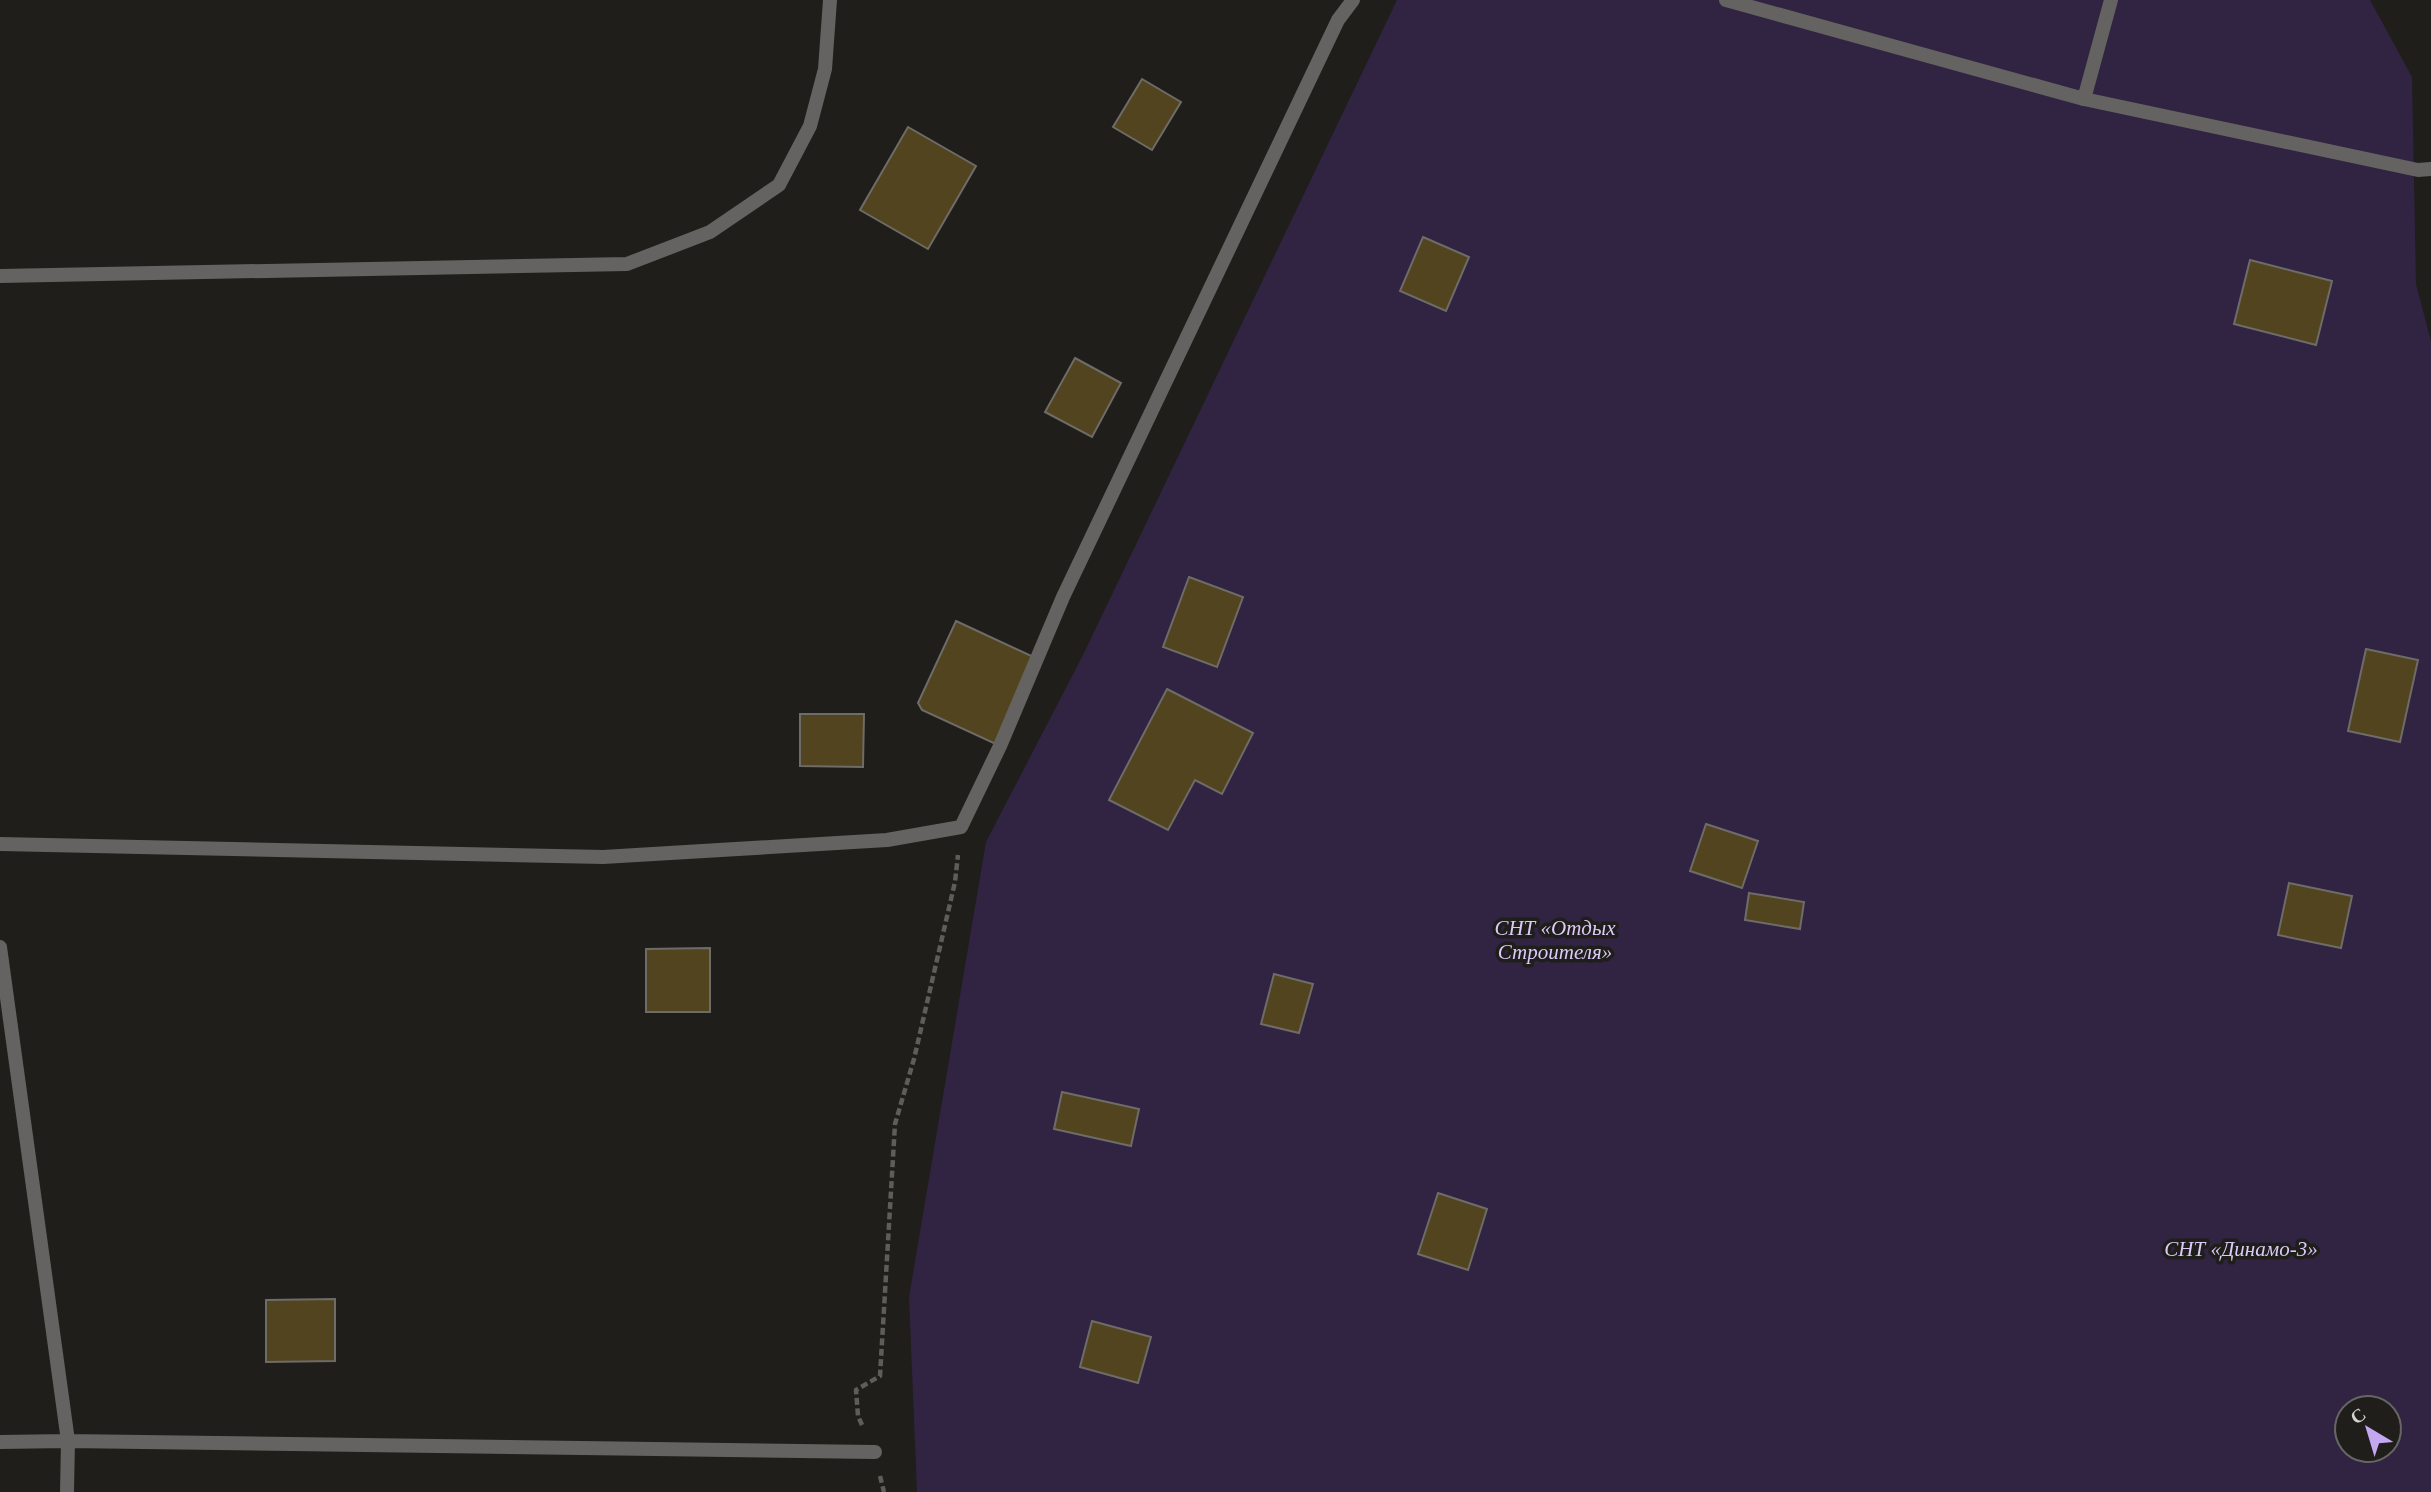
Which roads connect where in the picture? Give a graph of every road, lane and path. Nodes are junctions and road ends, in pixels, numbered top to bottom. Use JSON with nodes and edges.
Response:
{"nodes":[{"id":1,"x":830,"y":0,"type":"edge"},
{"id":2,"x":1353,"y":0,"type":"edge"},
{"id":3,"x":1726,"y":0,"type":"edge"},
{"id":4,"x":2111,"y":0,"type":"edge"},
{"id":5,"x":2084,"y":99,"type":"junction"},
{"id":6,"x":2431,"y":169,"type":"edge"},
{"id":7,"x":0,"y":276,"type":"edge"},
{"id":8,"x":961,"y":827,"type":"junction"},
{"id":9,"x":0,"y":844,"type":"edge"},
{"id":10,"x":0,"y":947,"type":"edge"},
{"id":11,"x":68,"y":1441,"type":"junction"},
{"id":12,"x":0,"y":1442,"type":"edge"},
{"id":13,"x":875,"y":1452,"type":"junction"},
{"id":14,"x":67,"y":1492,"type":"edge"},
{"id":15,"x":884,"y":1492,"type":"edge"}],
"edges":[{"from":1,"to":7,"type":"street"},
{"from":2,"to":8,"type":"street"},
{"from":3,"to":5,"type":"street"},
{"from":4,"to":5,"type":"street"},
{"from":5,"to":6,"type":"street"},
{"from":8,"to":9,"type":"street"},
{"from":8,"to":13,"type":"path"},
{"from":10,"to":11,"type":"street"},
{"from":11,"to":12,"type":"street"},
{"from":11,"to":13,"type":"street"},
{"from":11,"to":14,"type":"street"},
{"from":13,"to":15,"type":"path"}]}
